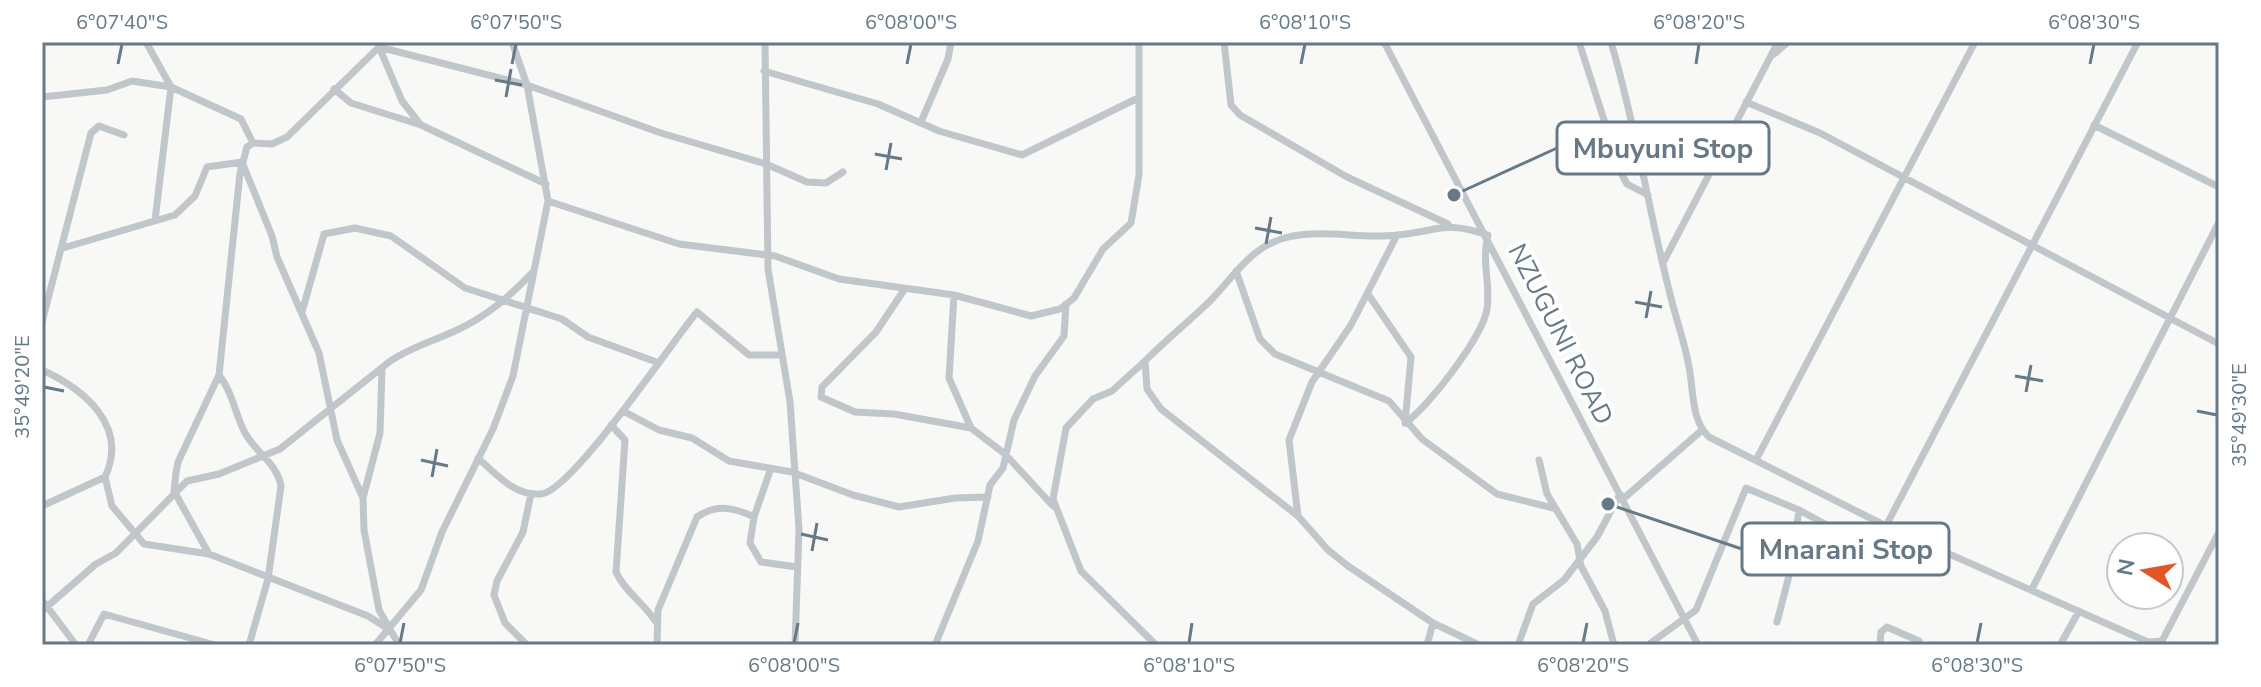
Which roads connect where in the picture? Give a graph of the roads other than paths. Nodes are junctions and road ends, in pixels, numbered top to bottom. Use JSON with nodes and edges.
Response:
{"nodes":[{"id":1,"x":146,"y":42,"type":"edge"},
{"id":2,"x":512,"y":42,"type":"edge"},
{"id":3,"x":765,"y":42,"type":"edge"},
{"id":4,"x":951,"y":42,"type":"edge"},
{"id":5,"x":1139,"y":42,"type":"edge"},
{"id":6,"x":1224,"y":42,"type":"edge"},
{"id":7,"x":1384,"y":42,"type":"edge"},
{"id":8,"x":1579,"y":42,"type":"edge"},
{"id":9,"x":1611,"y":42,"type":"edge"},
{"id":10,"x":1778,"y":42,"type":"edge"},
{"id":11,"x":1788,"y":42,"type":"edge"},
{"id":12,"x":1975,"y":42,"type":"edge"},
{"id":13,"x":2138,"y":42,"type":"edge"},
{"id":14,"x":378,"y":44,"type":"edge"},
{"id":15,"x":1770,"y":57,"type":"junction"},
{"id":16,"x":764,"y":71,"type":"junction"},
{"id":17,"x":527,"y":85,"type":"junction"},
{"id":18,"x":171,"y":87,"type":"junction"},
{"id":19,"x":334,"y":89,"type":"junction"},
{"id":20,"x":42,"y":97,"type":"edge"},
{"id":21,"x":1138,"y":98,"type":"junction"},
{"id":22,"x":1746,"y":102,"type":"junction"},
{"id":23,"x":921,"y":122,"type":"junction"},
{"id":24,"x":421,"y":125,"type":"junction"},
{"id":25,"x":2094,"y":125,"type":"junction"},
{"id":26,"x":124,"y":135,"type":"dead end"},
{"id":27,"x":253,"y":143,"type":"junction"},
{"id":28,"x":242,"y":162,"type":"junction"},
{"id":29,"x":766,"y":164,"type":"junction"},
{"id":30,"x":843,"y":172,"type":"dead end"},
{"id":31,"x":1906,"y":178,"type":"junction"},
{"id":32,"x":546,"y":184,"type":"junction"},
{"id":33,"x":2219,"y":187,"type":"edge"},
{"id":34,"x":1649,"y":195,"type":"junction"},
{"id":35,"x":548,"y":201,"type":"junction"},
{"id":36,"x":155,"y":220,"type":"junction"},
{"id":37,"x":2219,"y":222,"type":"edge"},
{"id":38,"x":1450,"y":225,"type":"junction"},
{"id":39,"x":1397,"y":235,"type":"junction"},
{"id":40,"x":1488,"y":235,"type":"junction"},
{"id":41,"x":2032,"y":245,"type":"junction"},
{"id":42,"x":63,"y":248,"type":"junction"},
{"id":43,"x":767,"y":254,"type":"junction"},
{"id":44,"x":1664,"y":261,"type":"junction"},
{"id":45,"x":1236,"y":271,"type":"junction"},
{"id":46,"x":533,"y":272,"type":"junction"},
{"id":47,"x":904,"y":290,"type":"junction"},
{"id":48,"x":1368,"y":294,"type":"junction"},
{"id":49,"x":954,"y":295,"type":"junction"},
{"id":50,"x":503,"y":303,"type":"junction"},
{"id":51,"x":1066,"y":304,"type":"junction"},
{"id":52,"x":527,"y":308,"type":"junction"},
{"id":53,"x":302,"y":312,"type":"junction"},
{"id":54,"x":2170,"y":318,"type":"junction"},
{"id":55,"x":42,"y":322,"type":"edge"},
{"id":56,"x":2219,"y":344,"type":"edge"},
{"id":57,"x":782,"y":355,"type":"junction"},
{"id":58,"x":1145,"y":361,"type":"junction"},
{"id":59,"x":659,"y":363,"type":"junction"},
{"id":60,"x":382,"y":368,"type":"junction"},
{"id":61,"x":42,"y":370,"type":"edge"},
{"id":62,"x":1319,"y":370,"type":"junction"},
{"id":63,"x":219,"y":375,"type":"junction"},
{"id":64,"x":332,"y":407,"type":"junction"},
{"id":65,"x":623,"y":411,"type":"junction"},
{"id":66,"x":1405,"y":423,"type":"junction"},
{"id":67,"x":611,"y":425,"type":"junction"},
{"id":68,"x":971,"y":428,"type":"junction"},
{"id":69,"x":1701,"y":431,"type":"junction"},
{"id":70,"x":1005,"y":454,"type":"junction"},
{"id":71,"x":265,"y":457,"type":"junction"},
{"id":72,"x":478,"y":458,"type":"junction"},
{"id":73,"x":1539,"y":460,"type":"dead end"},
{"id":74,"x":1756,"y":460,"type":"junction"},
{"id":75,"x":770,"y":471,"type":"junction"},
{"id":76,"x":792,"y":472,"type":"junction"},
{"id":77,"x":105,"y":477,"type":"junction"},
{"id":78,"x":174,"y":491,"type":"junction"},
{"id":79,"x":531,"y":494,"type":"junction"},
{"id":80,"x":988,"y":497,"type":"junction"},
{"id":81,"x":1622,"y":497,"type":"junction"},
{"id":82,"x":363,"y":498,"type":"junction"},
{"id":83,"x":42,"y":506,"type":"edge"},
{"id":84,"x":1053,"y":506,"type":"junction"},
{"id":85,"x":1553,"y":508,"type":"junction"},
{"id":86,"x":1799,"y":510,"type":"junction"},
{"id":87,"x":1298,"y":516,"type":"junction"},
{"id":88,"x":754,"y":517,"type":"junction"},
{"id":89,"x":1886,"y":526,"type":"junction"},
{"id":90,"x":137,"y":531,"type":"junction"},
{"id":91,"x":2219,"y":532,"type":"edge"},
{"id":92,"x":209,"y":554,"type":"junction"},
{"id":93,"x":1884,"y":556,"type":"dead end"},
{"id":94,"x":1579,"y":560,"type":"junction"},
{"id":95,"x":797,"y":567,"type":"junction"},
{"id":96,"x":268,"y":579,"type":"junction"},
{"id":97,"x":2032,"y":589,"type":"junction"},
{"id":98,"x":44,"y":606,"type":"edge"},
{"id":99,"x":2079,"y":611,"type":"junction"},
{"id":100,"x":1684,"y":618,"type":"junction"},
{"id":101,"x":656,"y":622,"type":"junction"},
{"id":102,"x":1777,"y":622,"type":"dead end"},
{"id":103,"x":1433,"y":623,"type":"junction"},
{"id":104,"x":390,"y":630,"type":"junction"},
{"id":105,"x":1918,"y":643,"type":"edge"},
{"id":106,"x":75,"y":644,"type":"edge"},
{"id":107,"x":65,"y":645,"type":"edge"},
{"id":108,"x":88,"y":645,"type":"edge"},
{"id":109,"x":215,"y":645,"type":"edge"},
{"id":110,"x":249,"y":645,"type":"edge"},
{"id":111,"x":375,"y":645,"type":"edge"},
{"id":112,"x":399,"y":645,"type":"edge"},
{"id":113,"x":527,"y":645,"type":"edge"},
{"id":114,"x":657,"y":645,"type":"edge"},
{"id":115,"x":795,"y":645,"type":"edge"},
{"id":116,"x":935,"y":645,"type":"edge"},
{"id":117,"x":1156,"y":645,"type":"edge"},
{"id":118,"x":1427,"y":645,"type":"edge"},
{"id":119,"x":1479,"y":645,"type":"edge"},
{"id":120,"x":1518,"y":645,"type":"edge"},
{"id":121,"x":1614,"y":645,"type":"edge"},
{"id":122,"x":1648,"y":645,"type":"edge"},
{"id":123,"x":1698,"y":645,"type":"edge"},
{"id":124,"x":1880,"y":645,"type":"edge"},
{"id":125,"x":1929,"y":645,"type":"edge"},
{"id":126,"x":2060,"y":645,"type":"edge"}],
"edges":[{"from":1,"to":18,"type":"street"},
{"from":2,"to":17,"type":"street"},
{"from":3,"to":16,"type":"street"},
{"from":4,"to":23,"type":"street"},
{"from":5,"to":21,"type":"street"},
{"from":6,"to":38,"type":"street"},
{"from":7,"to":40,"type":"street","name":"NZUGUNI ROAD"},
{"from":8,"to":34,"type":"street"},
{"from":9,"to":34,"type":"street"},
{"from":10,"to":15,"type":"street"},
{"from":11,"to":15,"type":"street"},
{"from":12,"to":31,"type":"street"},
{"from":13,"to":25,"type":"street"},
{"from":14,"to":17,"type":"street"},
{"from":14,"to":19,"type":"street"},
{"from":14,"to":24,"type":"street"},
{"from":15,"to":22,"type":"street"},
{"from":16,"to":23,"type":"street"},
{"from":16,"to":29,"type":"street"},
{"from":17,"to":29,"type":"street"},
{"from":17,"to":32,"type":"street"},
{"from":18,"to":20,"type":"street"},
{"from":18,"to":27,"type":"street"},
{"from":18,"to":36,"type":"street"},
{"from":19,"to":24,"type":"street"},
{"from":19,"to":27,"type":"street"},
{"from":21,"to":23,"type":"street"},
{"from":21,"to":51,"type":"street"},
{"from":22,"to":31,"type":"street"},
{"from":22,"to":44,"type":"street"},
{"from":24,"to":32,"type":"street"},
{"from":25,"to":33,"type":"street"},
{"from":25,"to":41,"type":"street"},
{"from":26,"to":42,"type":"street"},
{"from":27,"to":28,"type":"street"},
{"from":28,"to":36,"type":"street"},
{"from":28,"to":53,"type":"street"},
{"from":28,"to":63,"type":"street"},
{"from":29,"to":30,"type":"street"},
{"from":29,"to":43,"type":"street"},
{"from":31,"to":41,"type":"street"},
{"from":31,"to":74,"type":"street"},
{"from":32,"to":35,"type":"street"},
{"from":34,"to":44,"type":"street"},
{"from":35,"to":43,"type":"street"},
{"from":35,"to":46,"type":"street"},
{"from":36,"to":42,"type":"street"},
{"from":37,"to":54,"type":"street"},
{"from":38,"to":39,"type":"street"},
{"from":38,"to":40,"type":"street"},
{"from":39,"to":45,"type":"street"},
{"from":39,"to":48,"type":"street"},
{"from":40,"to":66,"type":"street"},
{"from":40,"to":81,"type":"street","name":"NZUGUNI ROAD"},
{"from":41,"to":54,"type":"street"},
{"from":41,"to":89,"type":"street"},
{"from":42,"to":55,"type":"street"},
{"from":43,"to":47,"type":"street"},
{"from":43,"to":57,"type":"street"},
{"from":44,"to":69,"type":"street"},
{"from":45,"to":58,"type":"street"},
{"from":45,"to":62,"type":"street"},
{"from":46,"to":50,"type":"street"},
{"from":46,"to":52,"type":"street"},
{"from":47,"to":49,"type":"street"},
{"from":47,"to":68,"type":"street"},
{"from":48,"to":62,"type":"street"},
{"from":48,"to":66,"type":"street"},
{"from":49,"to":51,"type":"street"},
{"from":49,"to":68,"type":"street"},
{"from":50,"to":52,"type":"street"},
{"from":50,"to":53,"type":"street"},
{"from":50,"to":60,"type":"street"},
{"from":51,"to":70,"type":"street"},
{"from":52,"to":59,"type":"street"},
{"from":52,"to":72,"type":"street"},
{"from":53,"to":64,"type":"street"},
{"from":54,"to":56,"type":"street"},
{"from":54,"to":97,"type":"street"},
{"from":57,"to":59,"type":"street"},
{"from":57,"to":76,"type":"street"},
{"from":58,"to":84,"type":"street"},
{"from":58,"to":87,"type":"street"},
{"from":59,"to":65,"type":"street"},
{"from":60,"to":64,"type":"street"},
{"from":60,"to":82,"type":"street"},
{"from":61,"to":77,"type":"street"},
{"from":62,"to":66,"type":"street"},
{"from":62,"to":87,"type":"street"},
{"from":63,"to":71,"type":"street"},
{"from":63,"to":78,"type":"street"},
{"from":64,"to":71,"type":"street"},
{"from":64,"to":82,"type":"street"},
{"from":65,"to":67,"type":"street"},
{"from":65,"to":75,"type":"street"},
{"from":66,"to":85,"type":"street"},
{"from":67,"to":79,"type":"street"},
{"from":67,"to":101,"type":"street"},
{"from":68,"to":70,"type":"street"},
{"from":69,"to":74,"type":"street"},
{"from":69,"to":81,"type":"street"},
{"from":70,"to":80,"type":"street"},
{"from":70,"to":84,"type":"street"},
{"from":71,"to":78,"type":"street"},
{"from":71,"to":96,"type":"street"},
{"from":72,"to":79,"type":"street"},
{"from":72,"to":104,"type":"street"},
{"from":73,"to":85,"type":"street"},
{"from":74,"to":89,"type":"street"},
{"from":75,"to":76,"type":"street"},
{"from":75,"to":88,"type":"street"},
{"from":76,"to":80,"type":"street"},
{"from":76,"to":95,"type":"street"},
{"from":77,"to":83,"type":"street"},
{"from":77,"to":90,"type":"street"},
{"from":78,"to":90,"type":"street"},
{"from":78,"to":92,"type":"street"},
{"from":79,"to":113,"type":"street"},
{"from":80,"to":116,"type":"street"},
{"from":81,"to":94,"type":"street"},
{"from":81,"to":100,"type":"street","name":"NZUGUNI ROAD"},
{"from":82,"to":104,"type":"street"},
{"from":84,"to":117,"type":"street"},
{"from":85,"to":94,"type":"street"},
{"from":86,"to":93,"type":"street"},
{"from":86,"to":100,"type":"street"},
{"from":86,"to":102,"type":"street"},
{"from":87,"to":103,"type":"street"},
{"from":88,"to":95,"type":"street"},
{"from":88,"to":101,"type":"street"},
{"from":89,"to":97,"type":"street"},
{"from":90,"to":92,"type":"street"},
{"from":90,"to":98,"type":"street"},
{"from":91,"to":99,"type":"street"},
{"from":92,"to":96,"type":"street"},
{"from":94,"to":120,"type":"street"},
{"from":94,"to":121,"type":"street"},
{"from":95,"to":115,"type":"street"},
{"from":96,"to":104,"type":"street"},
{"from":96,"to":110,"type":"street"},
{"from":97,"to":99,"type":"street"},
{"from":98,"to":106,"type":"street"},
{"from":99,"to":126,"type":"street"},
{"from":100,"to":122,"type":"street"},
{"from":100,"to":123,"type":"street","name":"NZUGUNI ROAD"},
{"from":101,"to":114,"type":"street"},
{"from":103,"to":118,"type":"street"},
{"from":103,"to":119,"type":"street"},
{"from":104,"to":111,"type":"street"},
{"from":104,"to":112,"type":"street"},
{"from":105,"to":124,"type":"street"},
{"from":105,"to":125,"type":"street"},
{"from":106,"to":107,"type":"street"},
{"from":108,"to":109,"type":"street"}]}
